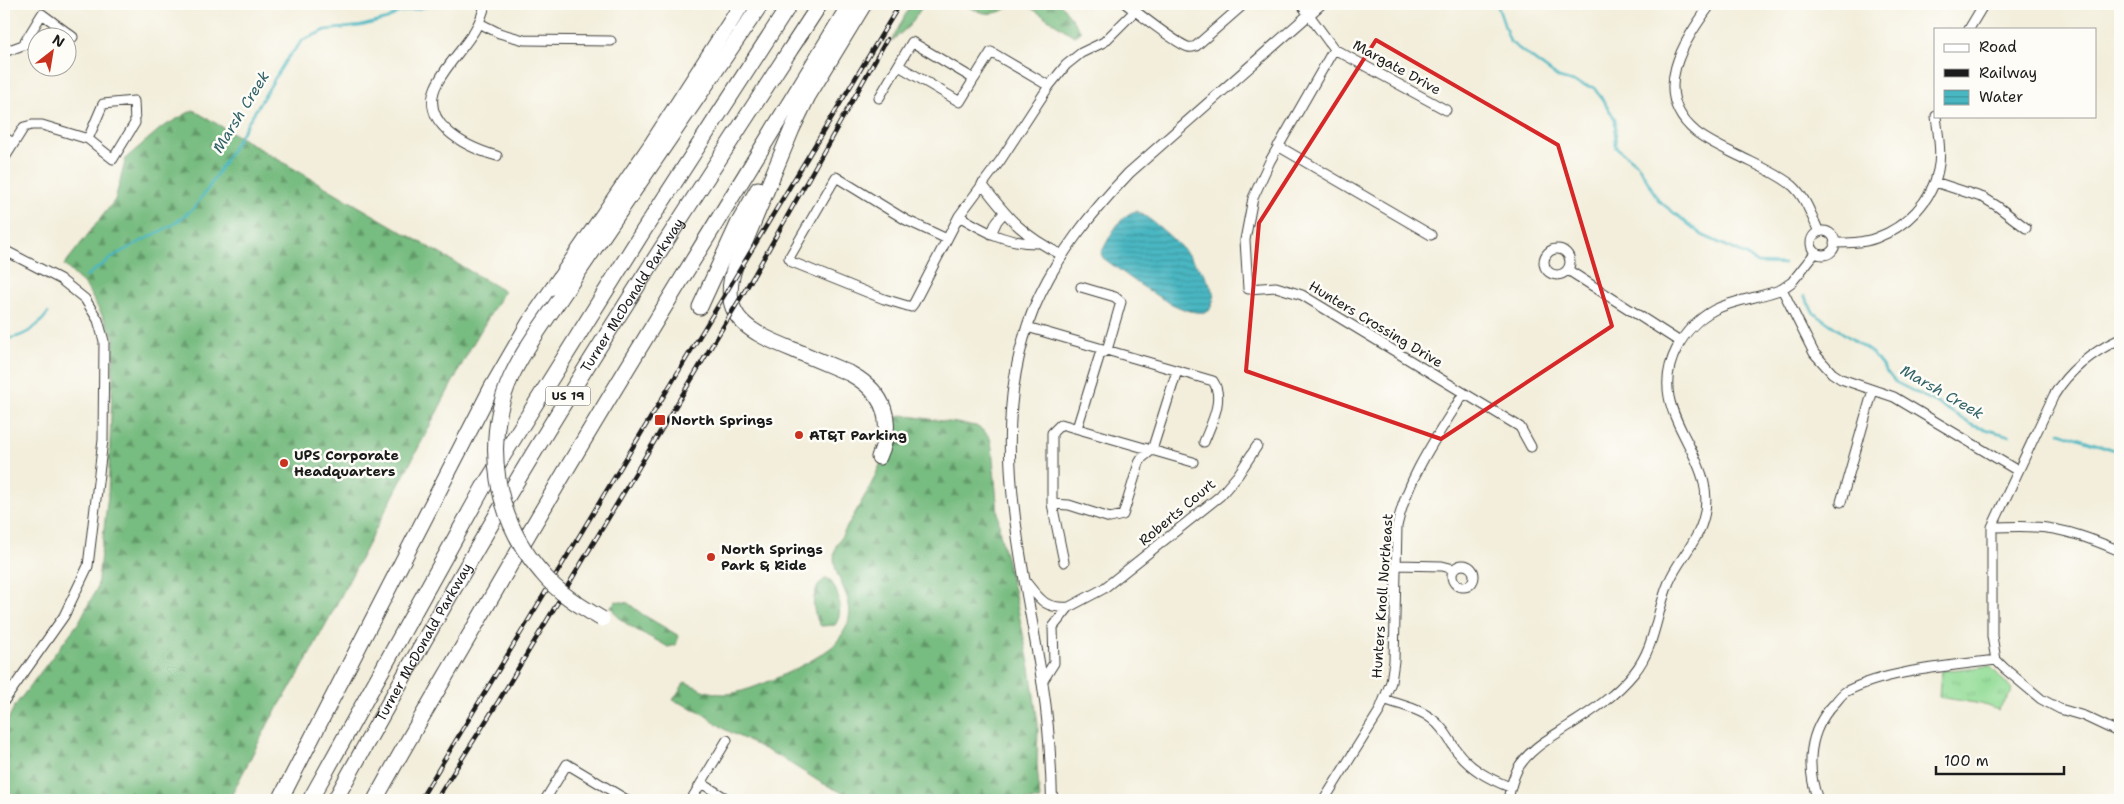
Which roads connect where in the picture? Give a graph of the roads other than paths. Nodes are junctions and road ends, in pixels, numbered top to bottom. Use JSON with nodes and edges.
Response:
{"nodes":[{"id":1,"x":485,"y":4,"type":"edge"},
{"id":2,"x":742,"y":4,"type":"edge"},
{"id":3,"x":760,"y":4,"type":"edge"},
{"id":4,"x":790,"y":4,"type":"edge"},
{"id":5,"x":820,"y":4,"type":"edge"},
{"id":6,"x":850,"y":4,"type":"edge"},
{"id":7,"x":864,"y":4,"type":"edge"},
{"id":8,"x":1126,"y":4,"type":"edge"},
{"id":9,"x":1244,"y":4,"type":"edge"},
{"id":10,"x":1301,"y":4,"type":"edge"},
{"id":11,"x":1321,"y":4,"type":"edge"},
{"id":12,"x":1711,"y":4,"type":"edge"},
{"id":13,"x":1984,"y":4,"type":"edge"},
{"id":14,"x":1135,"y":11,"type":"junction"},
{"id":15,"x":1310,"y":14,"type":"junction"},
{"id":16,"x":479,"y":23,"type":"junction"},
{"id":17,"x":33,"y":28,"type":"edge"},
{"id":18,"x":61,"y":28,"type":"edge"},
{"id":19,"x":1970,"y":28,"type":"edge"},
{"id":20,"x":28,"y":37,"type":"edge"},
{"id":21,"x":611,"y":41,"type":"dead end"},
{"id":22,"x":28,"y":44,"type":"edge"},
{"id":23,"x":23,"y":45,"type":"junction"},
{"id":24,"x":1334,"y":49,"type":"junction"},
{"id":25,"x":4,"y":52,"type":"edge"},
{"id":26,"x":899,"y":66,"type":"junction"},
{"id":27,"x":974,"y":79,"type":"junction"},
{"id":28,"x":1048,"y":86,"type":"junction"},
{"id":29,"x":879,"y":98,"type":"dead end"},
{"id":30,"x":1446,"y":110,"type":"dead end"},
{"id":31,"x":1936,"y":118,"type":"edge"},
{"id":32,"x":792,"y":128,"type":"junction"},
{"id":33,"x":4,"y":137,"type":"edge"},
{"id":34,"x":88,"y":139,"type":"junction"},
{"id":35,"x":14,"y":143,"type":"junction"},
{"id":36,"x":1278,"y":146,"type":"junction"},
{"id":37,"x":497,"y":156,"type":"dead end"},
{"id":38,"x":4,"y":158,"type":"edge"},
{"id":39,"x":1935,"y":182,"type":"junction"},
{"id":40,"x":982,"y":184,"type":"junction"},
{"id":41,"x":1004,"y":213,"type":"junction"},
{"id":42,"x":959,"y":216,"type":"junction"},
{"id":43,"x":1018,"y":227,"type":"junction"},
{"id":44,"x":2026,"y":228,"type":"dead end"},
{"id":45,"x":1819,"y":232,"type":"junction"},
{"id":46,"x":991,"y":234,"type":"junction"},
{"id":47,"x":1431,"y":234,"type":"dead end"},
{"id":48,"x":947,"y":239,"type":"junction"},
{"id":49,"x":1011,"y":242,"type":"junction"},
{"id":50,"x":1037,"y":243,"type":"junction"},
{"id":51,"x":1834,"y":243,"type":"junction"},
{"id":52,"x":4,"y":250,"type":"edge"},
{"id":53,"x":1815,"y":253,"type":"junction"},
{"id":54,"x":1062,"y":255,"type":"junction"},
{"id":55,"x":1568,"y":270,"type":"dead end"},
{"id":56,"x":1081,"y":287,"type":"dead end"},
{"id":57,"x":1782,"y":289,"type":"junction"},
{"id":58,"x":700,"y":306,"type":"dead end"},
{"id":59,"x":1028,"y":326,"type":"junction"},
{"id":60,"x":2120,"y":339,"type":"edge"},
{"id":61,"x":1680,"y":342,"type":"junction"},
{"id":62,"x":1107,"y":350,"type":"junction"},
{"id":63,"x":1177,"y":370,"type":"junction"},
{"id":64,"x":1873,"y":390,"type":"junction"},
{"id":65,"x":1464,"y":393,"type":"junction"},
{"id":66,"x":1077,"y":428,"type":"junction"},
{"id":67,"x":1204,"y":442,"type":"dead end"},
{"id":68,"x":1257,"y":446,"type":"dead end"},
{"id":69,"x":1531,"y":446,"type":"dead end"},
{"id":70,"x":1152,"y":450,"type":"junction"},
{"id":71,"x":878,"y":457,"type":"dead end"},
{"id":72,"x":1193,"y":462,"type":"dead end"},
{"id":73,"x":2018,"y":471,"type":"junction"},
{"id":74,"x":1841,"y":502,"type":"dead end"},
{"id":75,"x":1052,"y":504,"type":"junction"},
{"id":76,"x":1992,"y":527,"type":"junction"},
{"id":77,"x":2120,"y":552,"type":"edge"},
{"id":78,"x":1064,"y":562,"type":"dead end"},
{"id":79,"x":1396,"y":565,"type":"junction"},
{"id":80,"x":1454,"y":570,"type":"dead end"},
{"id":81,"x":1025,"y":581,"type":"junction"},
{"id":82,"x":1069,"y":607,"type":"junction"},
{"id":83,"x":602,"y":619,"type":"dead end"},
{"id":84,"x":1996,"y":660,"type":"junction"},
{"id":85,"x":1042,"y":682,"type":"junction"},
{"id":86,"x":1386,"y":700,"type":"junction"},
{"id":87,"x":4,"y":701,"type":"edge"},
{"id":88,"x":2120,"y":733,"type":"edge"},
{"id":89,"x":726,"y":740,"type":"dead end"},
{"id":90,"x":701,"y":783,"type":"junction"},
{"id":91,"x":1510,"y":787,"type":"junction"},
{"id":92,"x":280,"y":800,"type":"edge"},
{"id":93,"x":310,"y":800,"type":"edge"},
{"id":94,"x":335,"y":800,"type":"edge"},
{"id":95,"x":375,"y":800,"type":"edge"},
{"id":96,"x":545,"y":800,"type":"edge"},
{"id":97,"x":627,"y":800,"type":"edge"},
{"id":98,"x":691,"y":800,"type":"edge"},
{"id":99,"x":729,"y":800,"type":"edge"},
{"id":100,"x":1052,"y":800,"type":"edge"},
{"id":101,"x":1324,"y":800,"type":"edge"},
{"id":102,"x":1508,"y":800,"type":"edge"},
{"id":103,"x":1818,"y":800,"type":"edge"}],
"edges":[{"from":1,"to":16,"type":"street"},
{"from":2,"to":92,"type":"highway"},
{"from":3,"to":83,"type":"highway","bridge":true},
{"from":4,"to":93,"type":"highway","name":"Turner McDonald Parkway","number":"US 19"},
{"from":5,"to":94,"type":"highway","name":"Turner McDonald Parkway","number":"US 19"},
{"from":6,"to":95,"type":"highway"},
{"from":7,"to":32,"type":"highway"},
{"from":8,"to":14,"type":"street"},
{"from":9,"to":14,"type":"street"},
{"from":10,"to":15,"type":"street"},
{"from":11,"to":15,"type":"street"},
{"from":12,"to":45,"type":"street"},
{"from":13,"to":19,"type":"street"},
{"from":14,"to":28,"type":"street"},
{"from":15,"to":24,"type":"street"},
{"from":15,"to":54,"type":"street"},
{"from":16,"to":21,"type":"street"},
{"from":16,"to":37,"type":"street"},
{"from":17,"to":18,"type":"street"},
{"from":20,"to":23,"type":"street"},
{"from":22,"to":23,"type":"street"},
{"from":23,"to":25,"type":"street"},
{"from":24,"to":30,"type":"street","name":"Margate Drive"},
{"from":24,"to":36,"type":"street","name":"Hunters Crossing Drive"},
{"from":26,"to":27,"type":"street"},
{"from":26,"to":27,"type":"street"},
{"from":26,"to":29,"type":"street"},
{"from":27,"to":28,"type":"street"},
{"from":28,"to":40,"type":"street"},
{"from":31,"to":39,"type":"street"},
{"from":32,"to":58,"type":"highway"},
{"from":32,"to":71,"type":"highway"},
{"from":33,"to":35,"type":"street"},
{"from":34,"to":34,"type":"street"},
{"from":34,"to":35,"type":"street"},
{"from":35,"to":38,"type":"street"},
{"from":36,"to":47,"type":"street"},
{"from":36,"to":65,"type":"street","name":"Hunters Crossing Drive"},
{"from":39,"to":44,"type":"street"},
{"from":39,"to":51,"type":"street"},
{"from":40,"to":41,"type":"street"},
{"from":40,"to":42,"type":"street"},
{"from":41,"to":43,"type":"street"},
{"from":41,"to":46,"type":"street"},
{"from":42,"to":46,"type":"street"},
{"from":42,"to":48,"type":"street"},
{"from":43,"to":49,"type":"street"},
{"from":43,"to":50,"type":"street"},
{"from":45,"to":51,"type":"street"},
{"from":45,"to":53,"type":"street"},
{"from":46,"to":49,"type":"street"},
{"from":48,"to":48,"type":"street"},
{"from":49,"to":50,"type":"street"},
{"from":50,"to":54,"type":"street"},
{"from":51,"to":53,"type":"street"},
{"from":52,"to":87,"type":"street"},
{"from":53,"to":57,"type":"street"},
{"from":54,"to":59,"type":"street"},
{"from":55,"to":61,"type":"street"},
{"from":56,"to":62,"type":"street"},
{"from":57,"to":61,"type":"street"},
{"from":57,"to":64,"type":"street"},
{"from":59,"to":62,"type":"street"},
{"from":59,"to":81,"type":"street"},
{"from":60,"to":73,"type":"street"},
{"from":61,"to":91,"type":"street"},
{"from":62,"to":63,"type":"street"},
{"from":62,"to":66,"type":"street"},
{"from":63,"to":67,"type":"street"},
{"from":63,"to":70,"type":"street"},
{"from":64,"to":73,"type":"street"},
{"from":64,"to":74,"type":"street"},
{"from":65,"to":69,"type":"street","name":"Hunters Crossing Drive"},
{"from":65,"to":79,"type":"street","name":"Hunters Knoll Northeast"},
{"from":66,"to":70,"type":"street"},
{"from":66,"to":75,"type":"street"},
{"from":68,"to":82,"type":"street","name":"Roberts Court"},
{"from":70,"to":72,"type":"street"},
{"from":70,"to":75,"type":"street"},
{"from":73,"to":76,"type":"street"},
{"from":75,"to":78,"type":"street"},
{"from":76,"to":77,"type":"street"},
{"from":76,"to":84,"type":"street"},
{"from":79,"to":80,"type":"street"},
{"from":79,"to":86,"type":"street","name":"Hunters Knoll Northeast"},
{"from":81,"to":82,"type":"street"},
{"from":81,"to":85,"type":"street"},
{"from":82,"to":85,"type":"street"},
{"from":84,"to":88,"type":"street"},
{"from":84,"to":103,"type":"street"},
{"from":85,"to":100,"type":"street"},
{"from":86,"to":91,"type":"street"},
{"from":86,"to":101,"type":"street","name":"Hunters Knoll Northeast"},
{"from":89,"to":90,"type":"street"},
{"from":90,"to":98,"type":"street"},
{"from":90,"to":99,"type":"street"},
{"from":91,"to":102,"type":"street"},
{"from":96,"to":97,"type":"street"}]}
